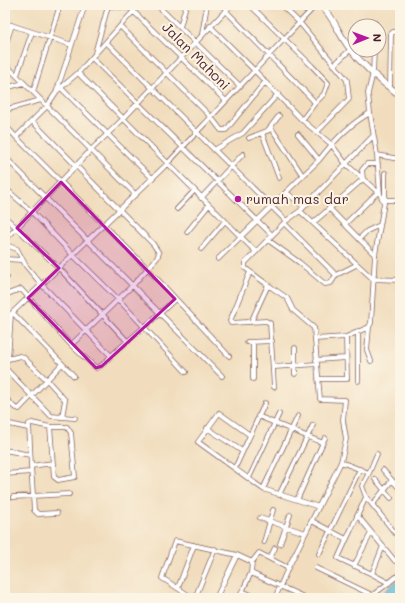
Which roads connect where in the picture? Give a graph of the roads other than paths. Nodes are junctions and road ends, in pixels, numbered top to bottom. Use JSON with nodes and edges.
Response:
{"nodes":[{"id":1,"x":60,"y":5,"type":"edge"},
{"id":2,"x":85,"y":5,"type":"edge"},
{"id":3,"x":102,"y":5,"type":"edge"},
{"id":4,"x":139,"y":5,"type":"edge"},
{"id":5,"x":157,"y":5,"type":"edge"},
{"id":6,"x":186,"y":5,"type":"edge"},
{"id":7,"x":207,"y":5,"type":"edge"},
{"id":8,"x":218,"y":5,"type":"edge"},
{"id":9,"x":250,"y":5,"type":"edge"},
{"id":10,"x":281,"y":5,"type":"edge"},
{"id":11,"x":316,"y":5,"type":"edge"},
{"id":12,"x":320,"y":5,"type":"edge"},
{"id":13,"x":108,"y":6,"type":"edge"},
{"id":14,"x":229,"y":8,"type":"edge"},
{"id":15,"x":134,"y":10,"type":"junction"},
{"id":16,"x":5,"y":23,"type":"edge"},
{"id":17,"x":300,"y":23,"type":"junction"},
{"id":18,"x":12,"y":25,"type":"junction"},
{"id":19,"x":120,"y":26,"type":"junction"},
{"id":20,"x":210,"y":26,"type":"junction"},
{"id":21,"x":180,"y":27,"type":"junction"},
{"id":22,"x":32,"y":32,"type":"junction"},
{"id":23,"x":400,"y":32,"type":"edge"},
{"id":24,"x":202,"y":35,"type":"junction"},
{"id":25,"x":50,"y":38,"type":"junction"},
{"id":26,"x":285,"y":39,"type":"junction"},
{"id":27,"x":106,"y":42,"type":"junction"},
{"id":28,"x":196,"y":42,"type":"junction"},
{"id":29,"x":347,"y":43,"type":"edge"},
{"id":30,"x":72,"y":45,"type":"junction"},
{"id":31,"x":5,"y":46,"type":"edge"},
{"id":32,"x":347,"y":53,"type":"edge"},
{"id":33,"x":270,"y":54,"type":"junction"},
{"id":34,"x":93,"y":56,"type":"junction"},
{"id":35,"x":182,"y":57,"type":"junction"},
{"id":36,"x":359,"y":58,"type":"edge"},
{"id":37,"x":374,"y":58,"type":"edge"},
{"id":38,"x":5,"y":64,"type":"edge"},
{"id":39,"x":334,"y":65,"type":"junction"},
{"id":40,"x":255,"y":70,"type":"junction"},
{"id":41,"x":78,"y":73,"type":"junction"},
{"id":42,"x":167,"y":73,"type":"junction"},
{"id":43,"x":373,"y":73,"type":"junction"},
{"id":44,"x":17,"y":75,"type":"junction"},
{"id":45,"x":262,"y":79,"type":"dead end"},
{"id":46,"x":24,"y":83,"type":"junction"},
{"id":47,"x":240,"y":86,"type":"junction"},
{"id":48,"x":5,"y":88,"type":"edge"},
{"id":49,"x":61,"y":88,"type":"junction"},
{"id":50,"x":152,"y":88,"type":"junction"},
{"id":51,"x":390,"y":88,"type":"junction"},
{"id":52,"x":57,"y":91,"type":"junction"},
{"id":53,"x":33,"y":92,"type":"junction"},
{"id":54,"x":278,"y":94,"type":"junction"},
{"id":55,"x":400,"y":95,"type":"edge"},
{"id":56,"x":41,"y":100,"type":"junction"},
{"id":57,"x":226,"y":101,"type":"junction"},
{"id":58,"x":315,"y":103,"type":"junction"},
{"id":59,"x":138,"y":104,"type":"junction"},
{"id":60,"x":47,"y":106,"type":"junction"},
{"id":61,"x":5,"y":110,"type":"edge"},
{"id":62,"x":370,"y":113,"type":"junction"},
{"id":63,"x":279,"y":116,"type":"dead end"},
{"id":64,"x":210,"y":117,"type":"junction"},
{"id":65,"x":123,"y":120,"type":"junction"},
{"id":66,"x":302,"y":120,"type":"junction"},
{"id":67,"x":32,"y":121,"type":"junction"},
{"id":68,"x":5,"y":125,"type":"edge"},
{"id":69,"x":267,"y":131,"type":"junction"},
{"id":70,"x":317,"y":132,"type":"junction"},
{"id":71,"x":196,"y":133,"type":"junction"},
{"id":72,"x":262,"y":133,"type":"junction"},
{"id":73,"x":108,"y":134,"type":"junction"},
{"id":74,"x":298,"y":134,"type":"dead end"},
{"id":75,"x":373,"y":136,"type":"junction"},
{"id":76,"x":16,"y":137,"type":"junction"},
{"id":77,"x":249,"y":138,"type":"dead end"},
{"id":78,"x":331,"y":144,"type":"junction"},
{"id":79,"x":182,"y":148,"type":"junction"},
{"id":80,"x":91,"y":150,"type":"junction"},
{"id":81,"x":214,"y":150,"type":"junction"},
{"id":82,"x":244,"y":154,"type":"dead end"},
{"id":83,"x":377,"y":155,"type":"junction"},
{"id":84,"x":6,"y":159,"type":"edge"},
{"id":85,"x":400,"y":159,"type":"edge"},
{"id":86,"x":319,"y":160,"type":"junction"},
{"id":87,"x":167,"y":164,"type":"junction"},
{"id":88,"x":346,"y":164,"type":"junction"},
{"id":89,"x":378,"y":164,"type":"junction"},
{"id":90,"x":76,"y":166,"type":"junction"},
{"id":91,"x":232,"y":168,"type":"junction"},
{"id":92,"x":385,"y":173,"type":"dead end"},
{"id":93,"x":302,"y":176,"type":"junction"},
{"id":94,"x":152,"y":178,"type":"junction"},
{"id":95,"x":280,"y":178,"type":"dead end"},
{"id":96,"x":363,"y":179,"type":"junction"},
{"id":97,"x":61,"y":182,"type":"junction"},
{"id":98,"x":218,"y":183,"type":"junction"},
{"id":99,"x":5,"y":188,"type":"edge"},
{"id":100,"x":194,"y":191,"type":"junction"},
{"id":101,"x":286,"y":192,"type":"junction"},
{"id":102,"x":379,"y":193,"type":"junction"},
{"id":103,"x":136,"y":195,"type":"junction"},
{"id":104,"x":46,"y":198,"type":"junction"},
{"id":105,"x":202,"y":198,"type":"junction"},
{"id":106,"x":400,"y":200,"type":"edge"},
{"id":107,"x":384,"y":201,"type":"junction"},
{"id":108,"x":209,"y":205,"type":"junction"},
{"id":109,"x":271,"y":206,"type":"junction"},
{"id":110,"x":304,"y":207,"type":"junction"},
{"id":111,"x":329,"y":208,"type":"junction"},
{"id":112,"x":120,"y":210,"type":"junction"},
{"id":113,"x":177,"y":210,"type":"dead end"},
{"id":114,"x":300,"y":211,"type":"junction"},
{"id":115,"x":32,"y":212,"type":"junction"},
{"id":116,"x":5,"y":217,"type":"edge"},
{"id":117,"x":257,"y":220,"type":"junction"},
{"id":118,"x":225,"y":221,"type":"junction"},
{"id":119,"x":285,"y":222,"type":"junction"},
{"id":120,"x":313,"y":223,"type":"junction"},
{"id":121,"x":345,"y":224,"type":"junction"},
{"id":122,"x":104,"y":225,"type":"junction"},
{"id":123,"x":380,"y":225,"type":"junction"},
{"id":124,"x":17,"y":228,"type":"junction"},
{"id":125,"x":187,"y":232,"type":"dead end"},
{"id":126,"x":272,"y":235,"type":"junction"},
{"id":127,"x":240,"y":237,"type":"junction"},
{"id":128,"x":359,"y":239,"type":"junction"},
{"id":129,"x":89,"y":240,"type":"junction"},
{"id":130,"x":268,"y":240,"type":"junction"},
{"id":131,"x":5,"y":242,"type":"edge"},
{"id":132,"x":201,"y":249,"type":"dead end"},
{"id":133,"x":256,"y":252,"type":"junction"},
{"id":134,"x":73,"y":255,"type":"junction"},
{"id":135,"x":375,"y":255,"type":"junction"},
{"id":136,"x":5,"y":259,"type":"edge"},
{"id":137,"x":218,"y":259,"type":"dead end"},
{"id":138,"x":22,"y":260,"type":"junction"},
{"id":139,"x":356,"y":265,"type":"junction"},
{"id":140,"x":59,"y":268,"type":"junction"},
{"id":141,"x":147,"y":268,"type":"junction"},
{"id":142,"x":250,"y":272,"type":"junction"},
{"id":143,"x":336,"y":275,"type":"junction"},
{"id":144,"x":373,"y":279,"type":"junction"},
{"id":145,"x":400,"y":280,"type":"edge"},
{"id":146,"x":42,"y":285,"type":"junction"},
{"id":147,"x":133,"y":285,"type":"junction"},
{"id":148,"x":268,"y":285,"type":"junction"},
{"id":149,"x":5,"y":295,"type":"edge"},
{"id":150,"x":28,"y":298,"type":"junction"},
{"id":151,"x":118,"y":299,"type":"junction"},
{"id":152,"x":176,"y":299,"type":"junction"},
{"id":153,"x":13,"y":313,"type":"junction"},
{"id":154,"x":161,"y":313,"type":"junction"},
{"id":155,"x":102,"y":314,"type":"junction"},
{"id":156,"x":251,"y":322,"type":"junction"},
{"id":157,"x":370,"y":327,"type":"junction"},
{"id":158,"x":144,"y":328,"type":"junction"},
{"id":159,"x":87,"y":329,"type":"junction"},
{"id":160,"x":358,"y":331,"type":"junction"},
{"id":161,"x":7,"y":336,"type":"edge"},
{"id":162,"x":346,"y":337,"type":"junction"},
{"id":163,"x":315,"y":339,"type":"junction"},
{"id":164,"x":272,"y":341,"type":"junction"},
{"id":165,"x":128,"y":342,"type":"junction"},
{"id":166,"x":247,"y":342,"type":"dead end"},
{"id":167,"x":253,"y":342,"type":"junction"},
{"id":168,"x":71,"y":344,"type":"junction"},
{"id":169,"x":295,"y":348,"type":"dead end"},
{"id":170,"x":111,"y":356,"type":"junction"},
{"id":171,"x":229,"y":356,"type":"dead end"},
{"id":172,"x":346,"y":358,"type":"junction"},
{"id":173,"x":7,"y":361,"type":"edge"},
{"id":174,"x":371,"y":361,"type":"dead end"},
{"id":175,"x":316,"y":362,"type":"junction"},
{"id":176,"x":62,"y":364,"type":"junction"},
{"id":177,"x":295,"y":365,"type":"junction"},
{"id":178,"x":274,"y":367,"type":"junction"},
{"id":179,"x":5,"y":368,"type":"edge"},
{"id":180,"x":186,"y":372,"type":"dead end"},
{"id":181,"x":295,"y":374,"type":"dead end"},
{"id":182,"x":74,"y":376,"type":"dead end"},
{"id":183,"x":222,"y":376,"type":"dead end"},
{"id":184,"x":253,"y":379,"type":"dead end"},
{"id":185,"x":318,"y":379,"type":"junction"},
{"id":186,"x":47,"y":380,"type":"junction"},
{"id":187,"x":358,"y":381,"type":"dead end"},
{"id":188,"x":274,"y":387,"type":"dead end"},
{"id":189,"x":32,"y":396,"type":"junction"},
{"id":190,"x":5,"y":397,"type":"edge"},
{"id":191,"x":264,"y":403,"type":"dead end"},
{"id":192,"x":279,"y":414,"type":"dead end"},
{"id":193,"x":258,"y":416,"type":"junction"},
{"id":194,"x":298,"y":416,"type":"dead end"},
{"id":195,"x":62,"y":417,"type":"junction"},
{"id":196,"x":75,"y":418,"type":"dead end"},
{"id":197,"x":5,"y":423,"type":"edge"},
{"id":198,"x":275,"y":423,"type":"junction"},
{"id":199,"x":313,"y":425,"type":"dead end"},
{"id":200,"x":50,"y":427,"type":"junction"},
{"id":201,"x":28,"y":428,"type":"junction"},
{"id":202,"x":207,"y":428,"type":"junction"},
{"id":203,"x":292,"y":430,"type":"junction"},
{"id":204,"x":250,"y":435,"type":"junction"},
{"id":205,"x":307,"y":437,"type":"junction"},
{"id":206,"x":325,"y":438,"type":"dead end"},
{"id":207,"x":323,"y":443,"type":"junction"},
{"id":208,"x":5,"y":450,"type":"edge"},
{"id":209,"x":242,"y":451,"type":"junction"},
{"id":210,"x":30,"y":454,"type":"junction"},
{"id":211,"x":377,"y":454,"type":"dead end"},
{"id":212,"x":341,"y":462,"type":"junction"},
{"id":213,"x":53,"y":463,"type":"junction"},
{"id":214,"x":31,"y":466,"type":"junction"},
{"id":215,"x":235,"y":468,"type":"junction"},
{"id":216,"x":360,"y":469,"type":"junction"},
{"id":217,"x":383,"y":470,"type":"dead end"},
{"id":218,"x":31,"y":472,"type":"junction"},
{"id":219,"x":369,"y":473,"type":"junction"},
{"id":220,"x":5,"y":474,"type":"edge"},
{"id":221,"x":249,"y":478,"type":"junction"},
{"id":222,"x":375,"y":479,"type":"dead end"},
{"id":223,"x":392,"y":480,"type":"junction"},
{"id":224,"x":399,"y":488,"type":"dead end"},
{"id":225,"x":263,"y":489,"type":"junction"},
{"id":226,"x":384,"y":490,"type":"junction"},
{"id":227,"x":69,"y":494,"type":"dead end"},
{"id":228,"x":279,"y":495,"type":"junction"},
{"id":229,"x":33,"y":496,"type":"junction"},
{"id":230,"x":366,"y":496,"type":"junction"},
{"id":231,"x":13,"y":497,"type":"dead end"},
{"id":232,"x":391,"y":498,"type":"dead end"},
{"id":233,"x":297,"y":500,"type":"junction"},
{"id":234,"x":373,"y":504,"type":"junction"},
{"id":235,"x":319,"y":507,"type":"junction"},
{"id":236,"x":273,"y":510,"type":"dead end"},
{"id":237,"x":57,"y":513,"type":"dead end"},
{"id":238,"x":290,"y":515,"type":"dead end"},
{"id":239,"x":357,"y":515,"type":"junction"},
{"id":240,"x":260,"y":518,"type":"dead end"},
{"id":241,"x":312,"y":521,"type":"junction"},
{"id":242,"x":269,"y":522,"type":"junction"},
{"id":243,"x":286,"y":528,"type":"junction"},
{"id":244,"x":331,"y":530,"type":"junction"},
{"id":245,"x":305,"y":533,"type":"junction"},
{"id":246,"x":371,"y":533,"type":"junction"},
{"id":247,"x":346,"y":539,"type":"junction"},
{"id":248,"x":400,"y":539,"type":"edge"},
{"id":249,"x":264,"y":542,"type":"dead end"},
{"id":250,"x":280,"y":544,"type":"dead end"},
{"id":251,"x":194,"y":545,"type":"junction"},
{"id":252,"x":382,"y":546,"type":"junction"},
{"id":253,"x":275,"y":548,"type":"dead end"},
{"id":254,"x":215,"y":549,"type":"junction"},
{"id":255,"x":319,"y":554,"type":"dead end"},
{"id":256,"x":237,"y":555,"type":"junction"},
{"id":257,"x":270,"y":558,"type":"junction"},
{"id":258,"x":395,"y":561,"type":"dead end"},
{"id":259,"x":252,"y":562,"type":"junction"},
{"id":260,"x":354,"y":566,"type":"junction"},
{"id":261,"x":288,"y":568,"type":"junction"},
{"id":262,"x":316,"y":568,"type":"dead end"},
{"id":263,"x":251,"y":573,"type":"junction"},
{"id":264,"x":372,"y":574,"type":"junction"},
{"id":265,"x":400,"y":574,"type":"edge"},
{"id":266,"x":389,"y":583,"type":"junction"},
{"id":267,"x":280,"y":586,"type":"junction"},
{"id":268,"x":178,"y":588,"type":"junction"},
{"id":269,"x":242,"y":591,"type":"junction"},
{"id":270,"x":370,"y":596,"type":"edge"},
{"id":271,"x":194,"y":598,"type":"edge"},
{"id":272,"x":216,"y":598,"type":"edge"},
{"id":273,"x":239,"y":598,"type":"edge"},
{"id":274,"x":258,"y":598,"type":"edge"},
{"id":275,"x":275,"y":598,"type":"edge"},
{"id":276,"x":306,"y":598,"type":"edge"}],
"edges":[{"from":1,"to":25,"type":"street"},
{"from":2,"to":30,"type":"street"},
{"from":3,"to":13,"type":"street"},
{"from":4,"to":15,"type":"street"},
{"from":5,"to":21,"type":"street"},
{"from":6,"to":21,"type":"street"},
{"from":7,"to":24,"type":"street"},
{"from":8,"to":14,"type":"street"},
{"from":9,"to":26,"type":"street"},
{"from":10,"to":17,"type":"street"},
{"from":11,"to":17,"type":"street"},
{"from":12,"to":29,"type":"street"},
{"from":13,"to":15,"type":"street"},
{"from":13,"to":34,"type":"street"},
{"from":14,"to":20,"type":"street"},
{"from":14,"to":33,"type":"street"},
{"from":15,"to":19,"type":"street"},
{"from":15,"to":35,"type":"street","name":"Jalan Mahoni"},
{"from":16,"to":18,"type":"street"},
{"from":17,"to":26,"type":"street"},
{"from":17,"to":39,"type":"street"},
{"from":18,"to":22,"type":"street"},
{"from":18,"to":31,"type":"street"},
{"from":19,"to":27,"type":"street"},
{"from":19,"to":42,"type":"street"},
{"from":20,"to":24,"type":"street"},
{"from":20,"to":40,"type":"street"},
{"from":21,"to":28,"type":"street"},
{"from":22,"to":25,"type":"street"},
{"from":22,"to":44,"type":"street"},
{"from":23,"to":51,"type":"street"},
{"from":24,"to":28,"type":"street"},
{"from":25,"to":30,"type":"street"},
{"from":25,"to":53,"type":"street"},
{"from":26,"to":33,"type":"street"},
{"from":26,"to":58,"type":"street"},
{"from":27,"to":34,"type":"street"},
{"from":27,"to":50,"type":"street"},
{"from":28,"to":35,"type":"street"},
{"from":28,"to":47,"type":"street"},
{"from":30,"to":52,"type":"street"},
{"from":32,"to":39,"type":"street"},
{"from":33,"to":40,"type":"street"},
{"from":33,"to":58,"type":"street"},
{"from":34,"to":41,"type":"street"},
{"from":34,"to":59,"type":"street"},
{"from":35,"to":42,"type":"street"},
{"from":35,"to":57,"type":"street","name":"Jalan Mahoni"},
{"from":36,"to":43,"type":"street"},
{"from":37,"to":43,"type":"street"},
{"from":38,"to":44,"type":"street"},
{"from":39,"to":70,"type":"street"},
{"from":40,"to":45,"type":"street"},
{"from":40,"to":47,"type":"street"},
{"from":41,"to":49,"type":"street"},
{"from":41,"to":65,"type":"street"},
{"from":42,"to":50,"type":"street"},
{"from":42,"to":64,"type":"street"},
{"from":43,"to":51,"type":"street"},
{"from":43,"to":62,"type":"street"},
{"from":44,"to":46,"type":"street"},
{"from":46,"to":48,"type":"street"},
{"from":46,"to":53,"type":"street"},
{"from":47,"to":57,"type":"street"},
{"from":49,"to":52,"type":"street"},
{"from":49,"to":73,"type":"street"},
{"from":50,"to":59,"type":"street"},
{"from":50,"to":71,"type":"street"},
{"from":51,"to":55,"type":"street"},
{"from":52,"to":60,"type":"street"},
{"from":53,"to":56,"type":"street"},
{"from":54,"to":64,"type":"street"},
{"from":54,"to":66,"type":"street"},
{"from":54,"to":81,"type":"street"},
{"from":56,"to":60,"type":"street"},
{"from":56,"to":61,"type":"street"},
{"from":57,"to":64,"type":"street"},
{"from":58,"to":66,"type":"street"},
{"from":59,"to":65,"type":"street"},
{"from":59,"to":79,"type":"street"},
{"from":60,"to":67,"type":"street"},
{"from":60,"to":80,"type":"street"},
{"from":62,"to":75,"type":"street"},
{"from":62,"to":78,"type":"street"},
{"from":63,"to":69,"type":"street"},
{"from":64,"to":71,"type":"street"},
{"from":65,"to":73,"type":"street"},
{"from":65,"to":87,"type":"street"},
{"from":66,"to":70,"type":"street"},
{"from":67,"to":76,"type":"street"},
{"from":67,"to":90,"type":"street"},
{"from":68,"to":76,"type":"street"},
{"from":69,"to":72,"type":"street"},
{"from":69,"to":93,"type":"street"},
{"from":70,"to":78,"type":"street"},
{"from":71,"to":79,"type":"street"},
{"from":71,"to":81,"type":"street"},
{"from":72,"to":77,"type":"street"},
{"from":72,"to":95,"type":"street"},
{"from":73,"to":80,"type":"street"},
{"from":73,"to":94,"type":"street"},
{"from":74,"to":86,"type":"street"},
{"from":75,"to":83,"type":"street"},
{"from":75,"to":88,"type":"street"},
{"from":76,"to":97,"type":"street"},
{"from":78,"to":86,"type":"street"},
{"from":78,"to":88,"type":"street"},
{"from":79,"to":87,"type":"street"},
{"from":79,"to":98,"type":"street"},
{"from":80,"to":90,"type":"street"},
{"from":80,"to":103,"type":"street"},
{"from":81,"to":91,"type":"street"},
{"from":82,"to":91,"type":"street"},
{"from":83,"to":85,"type":"street"},
{"from":83,"to":89,"type":"street"},
{"from":84,"to":104,"type":"street"},
{"from":86,"to":93,"type":"street"},
{"from":87,"to":94,"type":"street"},
{"from":87,"to":100,"type":"street"},
{"from":88,"to":96,"type":"street"},
{"from":88,"to":110,"type":"street"},
{"from":89,"to":96,"type":"street"},
{"from":89,"to":102,"type":"street"},
{"from":90,"to":97,"type":"street"},
{"from":90,"to":112,"type":"street"},
{"from":91,"to":98,"type":"street"},
{"from":91,"to":109,"type":"street"},
{"from":92,"to":107,"type":"street"},
{"from":93,"to":101,"type":"street"},
{"from":94,"to":103,"type":"street"},
{"from":96,"to":102,"type":"street"},
{"from":96,"to":111,"type":"street"},
{"from":97,"to":104,"type":"street"},
{"from":97,"to":122,"type":"street"},
{"from":98,"to":105,"type":"street"},
{"from":98,"to":117,"type":"street"},
{"from":99,"to":115,"type":"street"},
{"from":100,"to":105,"type":"street"},
{"from":100,"to":113,"type":"street"},
{"from":101,"to":109,"type":"street"},
{"from":101,"to":110,"type":"street"},
{"from":102,"to":107,"type":"street"},
{"from":102,"to":121,"type":"street"},
{"from":103,"to":112,"type":"street"},
{"from":104,"to":115,"type":"street"},
{"from":104,"to":129,"type":"street"},
{"from":105,"to":108,"type":"street"},
{"from":106,"to":107,"type":"street"},
{"from":107,"to":123,"type":"street"},
{"from":108,"to":118,"type":"street"},
{"from":108,"to":125,"type":"street"},
{"from":109,"to":117,"type":"street"},
{"from":109,"to":119,"type":"street"},
{"from":110,"to":114,"type":"street"},
{"from":111,"to":120,"type":"street"},
{"from":111,"to":121,"type":"street"},
{"from":112,"to":122,"type":"street"},
{"from":112,"to":141,"type":"street"},
{"from":114,"to":119,"type":"street"},
{"from":114,"to":120,"type":"street"},
{"from":115,"to":124,"type":"street"},
{"from":115,"to":134,"type":"street"},
{"from":116,"to":124,"type":"street"},
{"from":117,"to":126,"type":"street"},
{"from":117,"to":127,"type":"street"},
{"from":118,"to":127,"type":"street"},
{"from":118,"to":132,"type":"street"},
{"from":119,"to":126,"type":"street"},
{"from":119,"to":143,"type":"street"},
{"from":120,"to":139,"type":"street"},
{"from":121,"to":128,"type":"street"},
{"from":122,"to":129,"type":"street"},
{"from":122,"to":141,"type":"street"},
{"from":123,"to":128,"type":"street"},
{"from":123,"to":135,"type":"street"},
{"from":124,"to":131,"type":"street"},
{"from":124,"to":140,"type":"street"},
{"from":126,"to":130,"type":"street"},
{"from":127,"to":133,"type":"street"},
{"from":127,"to":137,"type":"street"},
{"from":128,"to":135,"type":"street"},
{"from":129,"to":134,"type":"street"},
{"from":129,"to":147,"type":"street"},
{"from":130,"to":133,"type":"street"},
{"from":130,"to":143,"type":"street"},
{"from":131,"to":138,"type":"street"},
{"from":133,"to":142,"type":"street"},
{"from":134,"to":140,"type":"street"},
{"from":134,"to":151,"type":"street"},
{"from":135,"to":144,"type":"street"},
{"from":136,"to":138,"type":"street"},
{"from":138,"to":146,"type":"street"},
{"from":139,"to":143,"type":"street"},
{"from":139,"to":144,"type":"street"},
{"from":140,"to":146,"type":"street"},
{"from":140,"to":155,"type":"street"},
{"from":141,"to":147,"type":"street"},
{"from":141,"to":152,"type":"street"},
{"from":142,"to":148,"type":"street"},
{"from":142,"to":156,"type":"street"},
{"from":144,"to":145,"type":"street"},
{"from":144,"to":157,"type":"street"},
{"from":146,"to":150,"type":"street"},
{"from":146,"to":159,"type":"street"},
{"from":147,"to":151,"type":"street"},
{"from":147,"to":154,"type":"street"},
{"from":148,"to":156,"type":"street"},
{"from":148,"to":163,"type":"street"},
{"from":149,"to":150,"type":"street"},
{"from":150,"to":153,"type":"street"},
{"from":150,"to":168,"type":"street"},
{"from":151,"to":155,"type":"street"},
{"from":151,"to":158,"type":"street"},
{"from":152,"to":154,"type":"street"},
{"from":152,"to":171,"type":"street"},
{"from":153,"to":161,"type":"street"},
{"from":153,"to":176,"type":"street"},
{"from":154,"to":158,"type":"street"},
{"from":154,"to":183,"type":"street"},
{"from":155,"to":159,"type":"street"},
{"from":155,"to":165,"type":"street"},
{"from":156,"to":164,"type":"street"},
{"from":157,"to":160,"type":"street"},
{"from":157,"to":174,"type":"street"},
{"from":158,"to":165,"type":"street"},
{"from":158,"to":180,"type":"street"},
{"from":159,"to":168,"type":"street"},
{"from":159,"to":170,"type":"street"},
{"from":160,"to":162,"type":"street"},
{"from":160,"to":187,"type":"street"},
{"from":161,"to":173,"type":"street"},
{"from":162,"to":163,"type":"street"},
{"from":162,"to":172,"type":"street"},
{"from":163,"to":175,"type":"street"},
{"from":164,"to":167,"type":"street"},
{"from":164,"to":178,"type":"street"},
{"from":165,"to":170,"type":"street"},
{"from":166,"to":167,"type":"street"},
{"from":167,"to":184,"type":"street"},
{"from":168,"to":170,"type":"street"},
{"from":169,"to":177,"type":"street"},
{"from":172,"to":175,"type":"street"},
{"from":172,"to":185,"type":"street"},
{"from":173,"to":186,"type":"street"},
{"from":175,"to":177,"type":"street"},
{"from":175,"to":185,"type":"street"},
{"from":176,"to":182,"type":"street"},
{"from":176,"to":186,"type":"street"},
{"from":177,"to":178,"type":"street"},
{"from":177,"to":181,"type":"street"},
{"from":178,"to":188,"type":"street"},
{"from":179,"to":189,"type":"street"},
{"from":185,"to":212,"type":"street"},
{"from":186,"to":189,"type":"street"},
{"from":186,"to":195,"type":"street"},
{"from":189,"to":190,"type":"street"},
{"from":189,"to":195,"type":"street"},
{"from":191,"to":193,"type":"street"},
{"from":192,"to":198,"type":"street"},
{"from":193,"to":198,"type":"street"},
{"from":193,"to":204,"type":"street"},
{"from":194,"to":203,"type":"street"},
{"from":195,"to":196,"type":"street"},
{"from":197,"to":201,"type":"street"},
{"from":198,"to":203,"type":"street"},
{"from":198,"to":221,"type":"street"},
{"from":199,"to":205,"type":"street"},
{"from":200,"to":201,"type":"street"},
{"from":200,"to":213,"type":"street"},
{"from":200,"to":213,"type":"street"},
{"from":201,"to":210,"type":"street"},
{"from":202,"to":204,"type":"street"},
{"from":202,"to":209,"type":"street"},
{"from":202,"to":215,"type":"street"},
{"from":203,"to":205,"type":"street"},
{"from":203,"to":225,"type":"street"},
{"from":204,"to":209,"type":"street"},
{"from":205,"to":207,"type":"street"},
{"from":205,"to":228,"type":"street"},
{"from":206,"to":207,"type":"street"},
{"from":207,"to":233,"type":"street"},
{"from":208,"to":210,"type":"street"},
{"from":209,"to":215,"type":"street"},
{"from":210,"to":214,"type":"street"},
{"from":211,"to":219,"type":"street"},
{"from":212,"to":216,"type":"street"},
{"from":212,"to":235,"type":"street"},
{"from":213,"to":214,"type":"street"},
{"from":214,"to":218,"type":"street"},
{"from":215,"to":221,"type":"street"},
{"from":216,"to":219,"type":"street"},
{"from":216,"to":244,"type":"street"},
{"from":217,"to":223,"type":"street"},
{"from":218,"to":220,"type":"street"},
{"from":218,"to":229,"type":"street"},
{"from":219,"to":230,"type":"street"},
{"from":221,"to":225,"type":"street"},
{"from":222,"to":226,"type":"street"},
{"from":223,"to":224,"type":"street"},
{"from":223,"to":226,"type":"street"},
{"from":225,"to":228,"type":"street"},
{"from":226,"to":232,"type":"street"},
{"from":226,"to":234,"type":"street"},
{"from":227,"to":229,"type":"street"},
{"from":228,"to":233,"type":"street"},
{"from":229,"to":231,"type":"street"},
{"from":229,"to":237,"type":"street"},
{"from":230,"to":234,"type":"street"},
{"from":230,"to":239,"type":"street"},
{"from":233,"to":235,"type":"street"},
{"from":234,"to":248,"type":"street"},
{"from":235,"to":241,"type":"street"},
{"from":236,"to":242,"type":"street"},
{"from":238,"to":243,"type":"street"},
{"from":239,"to":246,"type":"street"},
{"from":239,"to":247,"type":"street"},
{"from":240,"to":242,"type":"street"},
{"from":241,"to":244,"type":"street"},
{"from":241,"to":245,"type":"street"},
{"from":242,"to":243,"type":"street"},
{"from":242,"to":249,"type":"street"},
{"from":243,"to":245,"type":"street"},
{"from":243,"to":250,"type":"street"},
{"from":244,"to":247,"type":"street"},
{"from":244,"to":255,"type":"street"},
{"from":245,"to":261,"type":"street"},
{"from":246,"to":252,"type":"street"},
{"from":246,"to":260,"type":"street"},
{"from":247,"to":260,"type":"street"},
{"from":251,"to":254,"type":"street"},
{"from":251,"to":268,"type":"street"},
{"from":251,"to":268,"type":"street"},
{"from":252,"to":258,"type":"street"},
{"from":252,"to":264,"type":"street"},
{"from":253,"to":257,"type":"street"},
{"from":254,"to":256,"type":"street"},
{"from":254,"to":271,"type":"street"},
{"from":256,"to":259,"type":"street"},
{"from":256,"to":272,"type":"street"},
{"from":257,"to":259,"type":"street"},
{"from":257,"to":261,"type":"street"},
{"from":259,"to":263,"type":"street"},
{"from":260,"to":264,"type":"street"},
{"from":261,"to":267,"type":"street"},
{"from":262,"to":270,"type":"street"},
{"from":263,"to":267,"type":"street"},
{"from":263,"to":269,"type":"street"},
{"from":264,"to":266,"type":"street"},
{"from":265,"to":266,"type":"street"},
{"from":266,"to":270,"type":"street"},
{"from":267,"to":275,"type":"street"},
{"from":267,"to":276,"type":"street"},
{"from":268,"to":271,"type":"street"},
{"from":269,"to":273,"type":"street"},
{"from":269,"to":274,"type":"street"}]}
